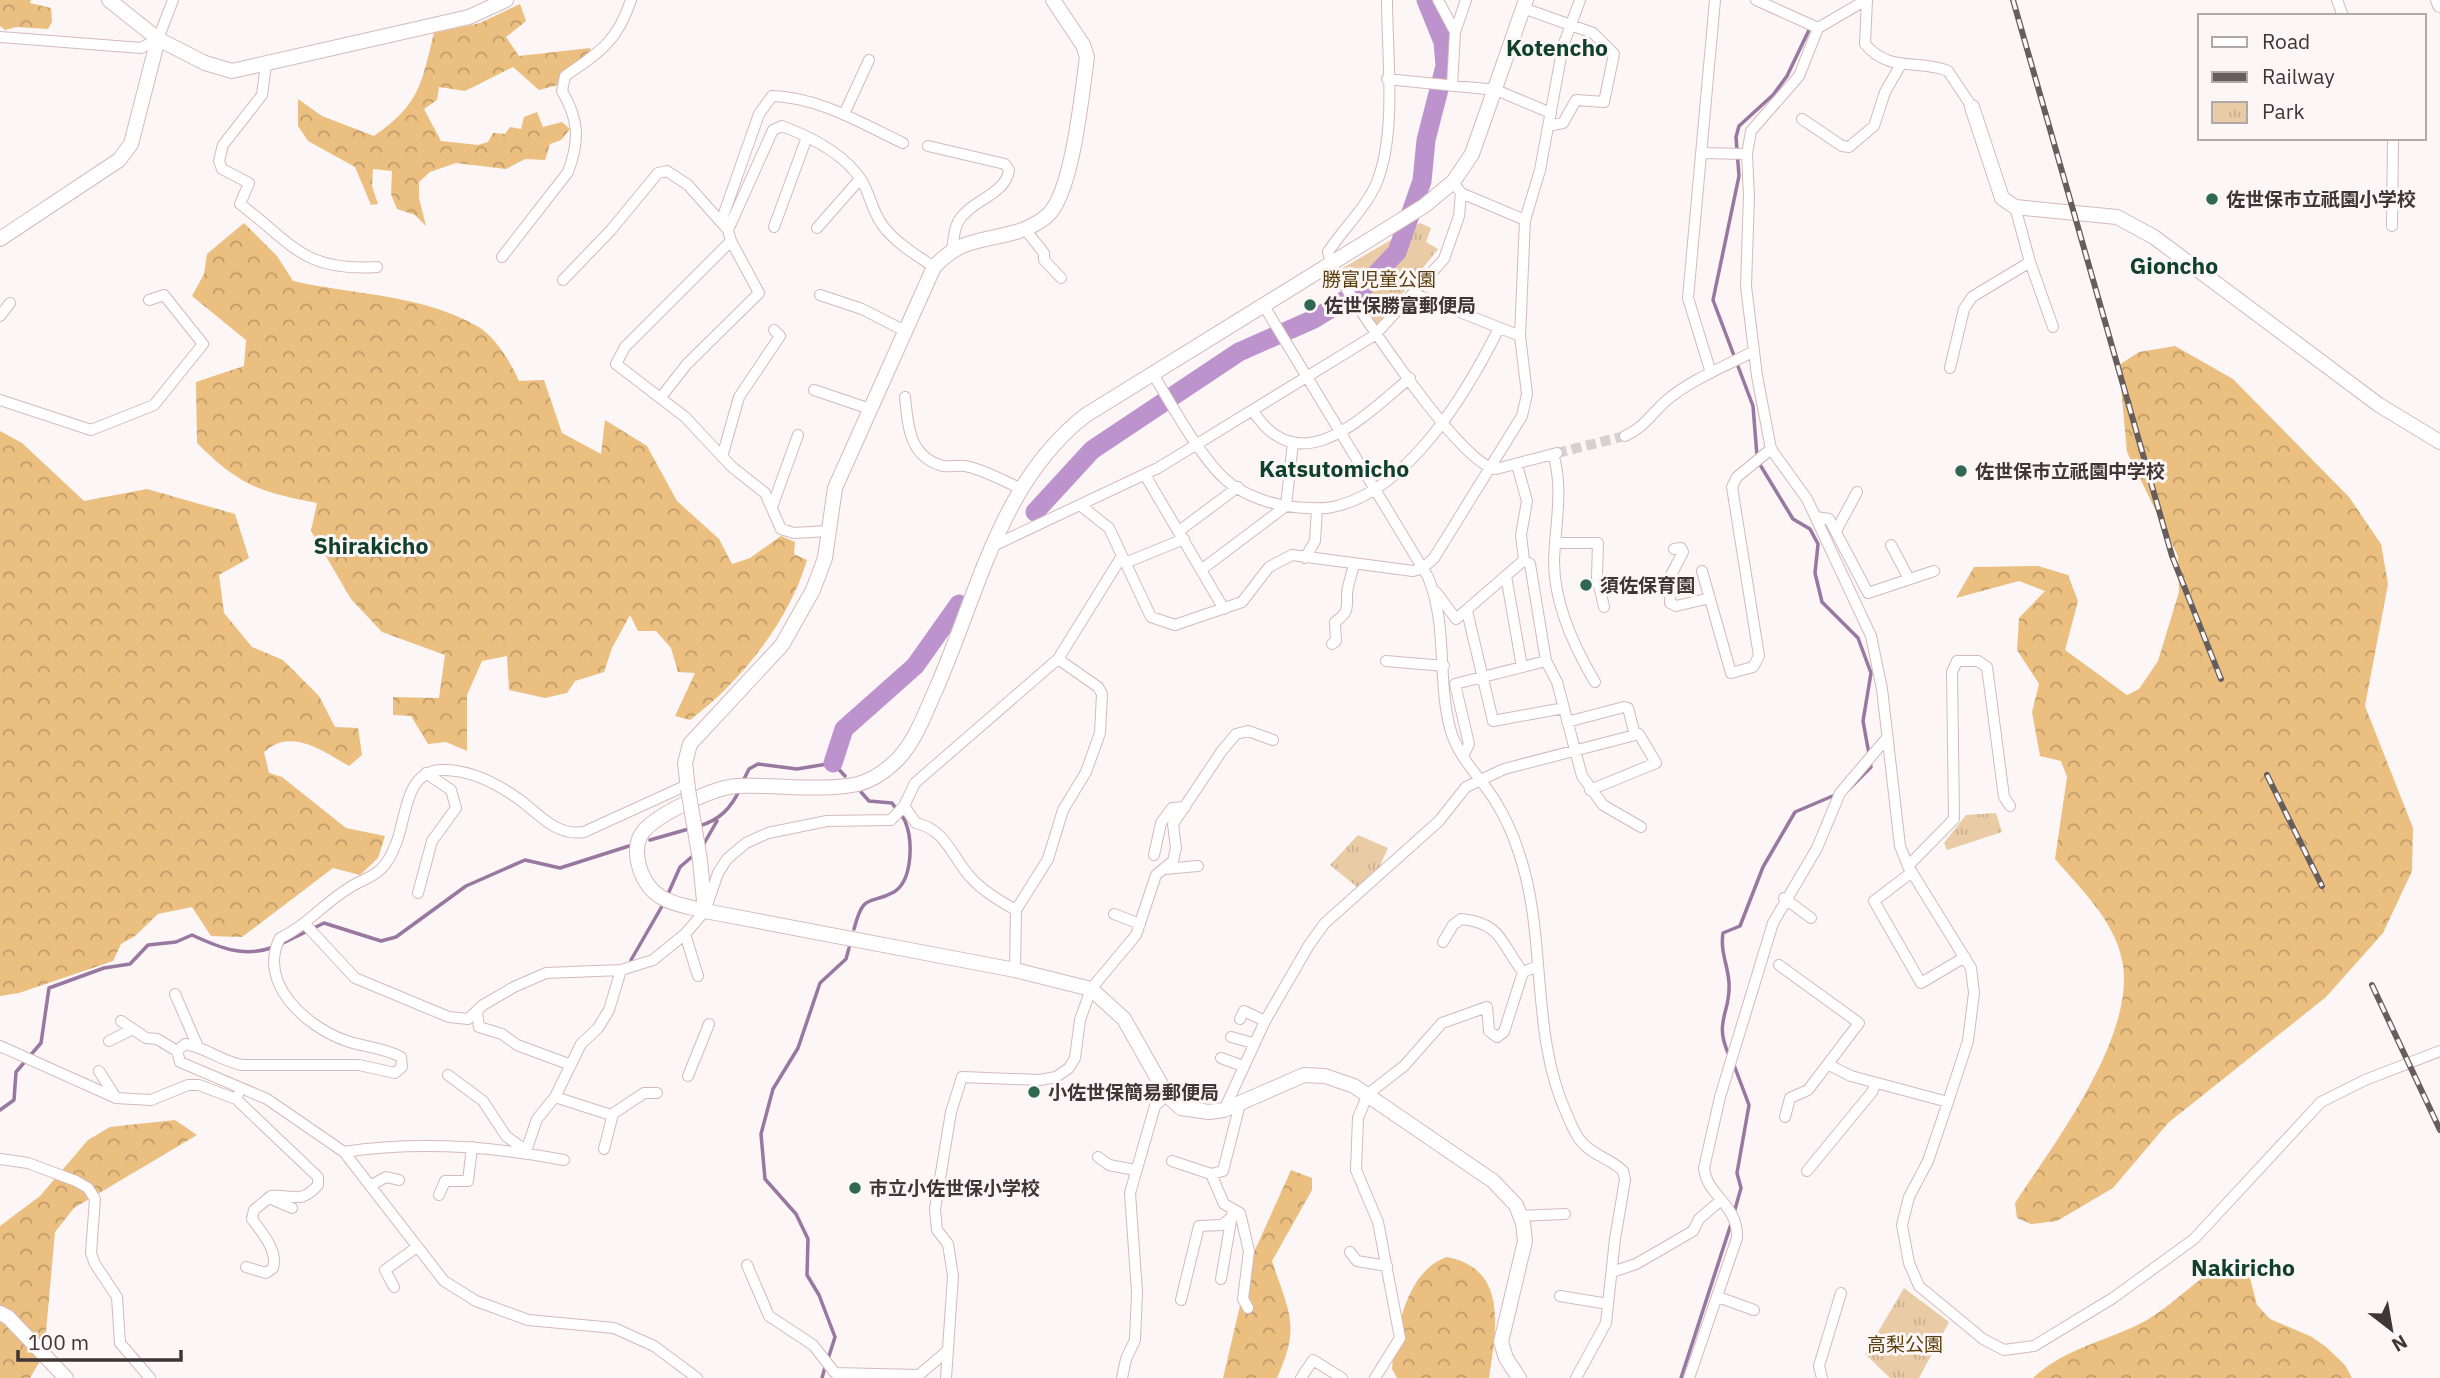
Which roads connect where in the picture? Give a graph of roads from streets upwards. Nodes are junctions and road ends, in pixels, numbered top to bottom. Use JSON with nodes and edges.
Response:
{"nodes":[{"id":1,"x":109,"y":0,"type":"edge"},
{"id":2,"x":173,"y":0,"type":"edge"},
{"id":3,"x":506,"y":0,"type":"edge"},
{"id":4,"x":631,"y":0,"type":"edge"},
{"id":5,"x":1053,"y":0,"type":"edge"},
{"id":6,"x":1387,"y":0,"type":"edge"},
{"id":7,"x":1438,"y":0,"type":"edge"},
{"id":8,"x":1466,"y":0,"type":"edge"},
{"id":9,"x":1580,"y":0,"type":"edge"},
{"id":10,"x":1715,"y":0,"type":"edge"},
{"id":11,"x":1756,"y":0,"type":"edge"},
{"id":12,"x":1866,"y":0,"type":"edge"},
{"id":13,"x":2438,"y":0,"type":"edge"},
{"id":14,"x":1525,"y":4,"type":"edge"},
{"id":15,"x":2440,"y":5,"type":"edge"},
{"id":16,"x":1570,"y":25,"type":"junction"},
{"id":17,"x":1818,"y":28,"type":"junction"},
{"id":18,"x":1455,"y":32,"type":"junction"},
{"id":19,"x":0,"y":37,"type":"edge"},
{"id":20,"x":158,"y":38,"type":"junction"},
{"id":21,"x":266,"y":64,"type":"junction"},
{"id":22,"x":864,"y":64,"type":"dead end"},
{"id":23,"x":1900,"y":66,"type":"junction"},
{"id":24,"x":1387,"y":79,"type":"junction"},
{"id":25,"x":1452,"y":86,"type":"junction"},
{"id":26,"x":1496,"y":90,"type":"junction"},
{"id":27,"x":1972,"y":107,"type":"joint"},
{"id":28,"x":1551,"y":113,"type":"junction"},
{"id":29,"x":844,"y":114,"type":"junction"},
{"id":30,"x":1802,"y":119,"type":"dead end"},
{"id":31,"x":1548,"y":126,"type":"junction"},
{"id":32,"x":807,"y":137,"type":"junction"},
{"id":33,"x":2393,"y":140,"type":"edge"},
{"id":34,"x":903,"y":143,"type":"dead end"},
{"id":35,"x":928,"y":146,"type":"dead end"},
{"id":36,"x":1702,"y":153,"type":"junction"},
{"id":37,"x":1746,"y":154,"type":"junction"},
{"id":38,"x":860,"y":179,"type":"junction"},
{"id":39,"x":1457,"y":188,"type":"junction"},
{"id":40,"x":2015,"y":207,"type":"junction"},
{"id":41,"x":1525,"y":220,"type":"junction"},
{"id":42,"x":2392,"y":226,"type":"dead end"},
{"id":43,"x":774,"y":227,"type":"dead end"},
{"id":44,"x":817,"y":228,"type":"dead end"},
{"id":45,"x":1024,"y":228,"type":"junction"},
{"id":46,"x":727,"y":231,"type":"junction"},
{"id":47,"x":0,"y":239,"type":"edge"},
{"id":48,"x":952,"y":250,"type":"junction"},
{"id":49,"x":502,"y":257,"type":"dead end"},
{"id":50,"x":2030,"y":262,"type":"junction"},
{"id":51,"x":1331,"y":264,"type":"junction"},
{"id":52,"x":377,"y":267,"type":"dead end"},
{"id":53,"x":934,"y":267,"type":"junction"},
{"id":54,"x":1060,"y":278,"type":"dead end"},
{"id":55,"x":563,"y":280,"type":"dead end"},
{"id":56,"x":1415,"y":294,"type":"junction"},
{"id":57,"x":820,"y":295,"type":"dead end"},
{"id":58,"x":149,"y":300,"type":"dead end"},
{"id":59,"x":10,"y":303,"type":"dead end"},
{"id":60,"x":1264,"y":306,"type":"junction"},
{"id":61,"x":0,"y":316,"type":"edge"},
{"id":62,"x":2053,"y":327,"type":"dead end"},
{"id":63,"x":774,"y":330,"type":"dead end"},
{"id":64,"x":1498,"y":330,"type":"junction"},
{"id":65,"x":905,"y":331,"type":"junction"},
{"id":66,"x":1375,"y":335,"type":"junction"},
{"id":67,"x":1520,"y":336,"type":"junction"},
{"id":68,"x":1754,"y":351,"type":"junction"},
{"id":69,"x":1950,"y":368,"type":"dead end"},
{"id":70,"x":1711,"y":373,"type":"junction"},
{"id":71,"x":1153,"y":374,"type":"junction"},
{"id":72,"x":1410,"y":378,"type":"junction"},
{"id":73,"x":1307,"y":379,"type":"junction"},
{"id":74,"x":814,"y":390,"type":"dead end"},
{"id":75,"x":661,"y":397,"type":"junction"},
{"id":76,"x":905,"y":397,"type":"dead end"},
{"id":77,"x":0,"y":400,"type":"edge"},
{"id":78,"x":870,"y":409,"type":"junction"},
{"id":79,"x":1253,"y":411,"type":"junction"},
{"id":80,"x":1443,"y":424,"type":"junction"},
{"id":81,"x":1341,"y":434,"type":"junction"},
{"id":82,"x":798,"y":435,"type":"dead end"},
{"id":83,"x":1625,"y":436,"type":"tunnel mouth"},
{"id":84,"x":1293,"y":442,"type":"junction"},
{"id":85,"x":2440,"y":442,"type":"edge"},
{"id":86,"x":1198,"y":445,"type":"junction"},
{"id":87,"x":1771,"y":449,"type":"junction"},
{"id":88,"x":722,"y":457,"type":"junction"},
{"id":89,"x":1517,"y":465,"type":"junction"},
{"id":90,"x":1490,"y":469,"type":"junction"},
{"id":91,"x":1145,"y":475,"type":"junction"},
{"id":92,"x":1238,"y":487,"type":"junction"},
{"id":93,"x":1020,"y":488,"type":"junction"},
{"id":94,"x":1374,"y":488,"type":"junction"},
{"id":95,"x":1857,"y":492,"type":"dead end"},
{"id":96,"x":1080,"y":505,"type":"junction"},
{"id":97,"x":1286,"y":506,"type":"junction"},
{"id":98,"x":772,"y":507,"type":"junction"},
{"id":99,"x":1317,"y":508,"type":"junction"},
{"id":100,"x":1816,"y":517,"type":"junction"},
{"id":101,"x":828,"y":531,"type":"junction"},
{"id":102,"x":1836,"y":531,"type":"junction"},
{"id":103,"x":1181,"y":535,"type":"junction"},
{"id":104,"x":1556,"y":543,"type":"junction"},
{"id":105,"x":995,"y":545,"type":"junction"},
{"id":106,"x":1891,"y":545,"type":"dead end"},
{"id":107,"x":1674,"y":550,"type":"dead end"},
{"id":108,"x":1306,"y":558,"type":"junction"},
{"id":109,"x":1124,"y":559,"type":"junction"},
{"id":110,"x":1524,"y":560,"type":"junction"},
{"id":111,"x":1354,"y":564,"type":"junction"},
{"id":112,"x":1423,"y":568,"type":"junction"},
{"id":113,"x":1201,"y":570,"type":"junction"},
{"id":114,"x":1702,"y":571,"type":"dead end"},
{"id":115,"x":1934,"y":571,"type":"dead end"},
{"id":116,"x":1506,"y":576,"type":"junction"},
{"id":117,"x":1909,"y":579,"type":"junction"},
{"id":118,"x":1433,"y":588,"type":"junction"},
{"id":119,"x":1710,"y":598,"type":"junction"},
{"id":120,"x":1604,"y":607,"type":"dead end"},
{"id":121,"x":1224,"y":610,"type":"junction"},
{"id":122,"x":1467,"y":611,"type":"junction"},
{"id":123,"x":1332,"y":644,"type":"dead end"},
{"id":124,"x":1058,"y":659,"type":"junction"},
{"id":125,"x":1546,"y":661,"type":"junction"},
{"id":126,"x":1392,"y":665,"type":"dead end"},
{"id":127,"x":1444,"y":666,"type":"junction"},
{"id":128,"x":1522,"y":667,"type":"junction"},
{"id":129,"x":1481,"y":677,"type":"junction"},
{"id":130,"x":1595,"y":682,"type":"dead end"},
{"id":131,"x":1564,"y":708,"type":"junction"},
{"id":132,"x":1567,"y":722,"type":"junction"},
{"id":133,"x":1635,"y":735,"type":"junction"},
{"id":134,"x":1886,"y":739,"type":"junction"},
{"id":135,"x":1273,"y":740,"type":"dead end"},
{"id":136,"x":1574,"y":750,"type":"junction"},
{"id":137,"x":1462,"y":756,"type":"junction"},
{"id":138,"x":426,"y":774,"type":"junction"},
{"id":139,"x":1478,"y":781,"type":"junction"},
{"id":140,"x":687,"y":787,"type":"junction"},
{"id":141,"x":1590,"y":790,"type":"junction"},
{"id":142,"x":2010,"y":806,"type":"dead end"},
{"id":143,"x":1185,"y":807,"type":"junction"},
{"id":144,"x":902,"y":809,"type":"junction"},
{"id":145,"x":1640,"y":827,"type":"dead end"},
{"id":146,"x":1154,"y":855,"type":"dead end"},
{"id":147,"x":1198,"y":866,"type":"dead end"},
{"id":148,"x":1164,"y":869,"type":"junction"},
{"id":149,"x":1910,"y":869,"type":"junction"},
{"id":150,"x":418,"y":892,"type":"dead end"},
{"id":151,"x":1784,"y":898,"type":"junction"},
{"id":152,"x":1016,"y":910,"type":"junction"},
{"id":153,"x":705,"y":911,"type":"junction"},
{"id":154,"x":1114,"y":914,"type":"dead end"},
{"id":155,"x":1811,"y":918,"type":"dead end"},
{"id":156,"x":304,"y":924,"type":"junction"},
{"id":157,"x":1140,"y":924,"type":"junction"},
{"id":158,"x":685,"y":934,"type":"junction"},
{"id":159,"x":1443,"y":942,"type":"dead end"},
{"id":160,"x":1965,"y":957,"type":"junction"},
{"id":161,"x":1779,"y":965,"type":"dead end"},
{"id":162,"x":1536,"y":967,"type":"junction"},
{"id":163,"x":621,"y":970,"type":"junction"},
{"id":164,"x":1015,"y":970,"type":"junction"},
{"id":165,"x":1523,"y":972,"type":"junction"},
{"id":166,"x":698,"y":976,"type":"dead end"},
{"id":167,"x":1091,"y":989,"type":"junction"},
{"id":168,"x":175,"y":994,"type":"dead end"},
{"id":169,"x":477,"y":1011,"type":"junction"},
{"id":170,"x":1240,"y":1019,"type":"dead end"},
{"id":171,"x":121,"y":1021,"type":"dead end"},
{"id":172,"x":1265,"y":1021,"type":"junction"},
{"id":173,"x":709,"y":1024,"type":"dead end"},
{"id":174,"x":133,"y":1030,"type":"junction"},
{"id":175,"x":1231,"y":1037,"type":"dead end"},
{"id":176,"x":109,"y":1041,"type":"dead end"},
{"id":177,"x":1253,"y":1043,"type":"junction"},
{"id":178,"x":0,"y":1046,"type":"edge"},
{"id":179,"x":198,"y":1047,"type":"junction"},
{"id":180,"x":177,"y":1051,"type":"junction"},
{"id":181,"x":2440,"y":1051,"type":"edge"},
{"id":182,"x":1221,"y":1058,"type":"dead end"},
{"id":183,"x":571,"y":1065,"type":"junction"},
{"id":184,"x":1829,"y":1065,"type":"junction"},
{"id":185,"x":1243,"y":1066,"type":"junction"},
{"id":186,"x":99,"y":1070,"type":"dead end"},
{"id":187,"x":448,"y":1075,"type":"dead end"},
{"id":188,"x":688,"y":1076,"type":"dead end"},
{"id":189,"x":1876,"y":1083,"type":"junction"},
{"id":190,"x":657,"y":1093,"type":"dead end"},
{"id":191,"x":1368,"y":1094,"type":"junction"},
{"id":192,"x":239,"y":1095,"type":"junction"},
{"id":193,"x":1167,"y":1096,"type":"junction"},
{"id":194,"x":555,"y":1097,"type":"junction"},
{"id":195,"x":116,"y":1098,"type":"junction"},
{"id":196,"x":1948,"y":1102,"type":"junction"},
{"id":197,"x":1240,"y":1104,"type":"junction"},
{"id":198,"x":1224,"y":1111,"type":"junction"},
{"id":199,"x":613,"y":1114,"type":"junction"},
{"id":200,"x":1785,"y":1117,"type":"dead end"},
{"id":201,"x":471,"y":1147,"type":"junction"},
{"id":202,"x":604,"y":1149,"type":"dead end"},
{"id":203,"x":526,"y":1151,"type":"junction"},
{"id":204,"x":344,"y":1152,"type":"junction"},
{"id":205,"x":1098,"y":1157,"type":"dead end"},
{"id":206,"x":0,"y":1158,"type":"edge"},
{"id":207,"x":564,"y":1160,"type":"dead end"},
{"id":208,"x":1172,"y":1161,"type":"dead end"},
{"id":209,"x":1135,"y":1170,"type":"junction"},
{"id":210,"x":1807,"y":1171,"type":"dead end"},
{"id":211,"x":1211,"y":1174,"type":"junction"},
{"id":212,"x":399,"y":1180,"type":"dead end"},
{"id":213,"x":370,"y":1186,"type":"junction"},
{"id":214,"x":439,"y":1195,"type":"dead end"},
{"id":215,"x":269,"y":1198,"type":"junction"},
{"id":216,"x":1721,"y":1200,"type":"junction"},
{"id":217,"x":292,"y":1208,"type":"dead end"},
{"id":218,"x":1232,"y":1213,"type":"junction"},
{"id":219,"x":1565,"y":1214,"type":"dead end"},
{"id":220,"x":1520,"y":1216,"type":"junction"},
{"id":221,"x":417,"y":1247,"type":"junction"},
{"id":222,"x":1350,"y":1252,"type":"dead end"},
{"id":223,"x":747,"y":1265,"type":"dead end"},
{"id":224,"x":1387,"y":1266,"type":"junction"},
{"id":225,"x":246,"y":1267,"type":"dead end"},
{"id":226,"x":1612,"y":1272,"type":"junction"},
{"id":227,"x":1222,"y":1279,"type":"dead end"},
{"id":228,"x":394,"y":1287,"type":"dead end"},
{"id":229,"x":1841,"y":1293,"type":"dead end"},
{"id":230,"x":1560,"y":1296,"type":"dead end"},
{"id":231,"x":1718,"y":1297,"type":"junction"},
{"id":232,"x":1181,"y":1300,"type":"dead end"},
{"id":233,"x":1608,"y":1304,"type":"junction"},
{"id":234,"x":1248,"y":1308,"type":"dead end"},
{"id":235,"x":1754,"y":1310,"type":"dead end"},
{"id":236,"x":0,"y":1313,"type":"edge"},
{"id":237,"x":947,"y":1351,"type":"junction"},
{"id":238,"x":849,"y":1376,"type":"edge"},
{"id":239,"x":66,"y":1378,"type":"edge"},
{"id":240,"x":150,"y":1378,"type":"edge"},
{"id":241,"x":697,"y":1378,"type":"edge"},
{"id":242,"x":946,"y":1378,"type":"edge"},
{"id":243,"x":1122,"y":1378,"type":"edge"},
{"id":244,"x":1301,"y":1378,"type":"edge"},
{"id":245,"x":1342,"y":1378,"type":"edge"},
{"id":246,"x":1374,"y":1378,"type":"edge"},
{"id":247,"x":1519,"y":1378,"type":"edge"},
{"id":248,"x":1576,"y":1378,"type":"edge"},
{"id":249,"x":1689,"y":1378,"type":"edge"},
{"id":250,"x":1822,"y":1378,"type":"edge"}],
"edges":[{"from":1,"to":20,"type":"street"},
{"from":2,"to":20,"type":"street"},
{"from":3,"to":21,"type":"street"},
{"from":4,"to":49,"type":"street"},
{"from":5,"to":45,"type":"street"},
{"from":6,"to":24,"type":"street"},
{"from":7,"to":18,"type":"street"},
{"from":8,"to":18,"type":"street"},
{"from":9,"to":16,"type":"street"},
{"from":10,"to":36,"type":"street"},
{"from":11,"to":17,"type":"street"},
{"from":12,"to":17,"type":"street"},
{"from":12,"to":23,"type":"street"},
{"from":13,"to":15,"type":"street"},
{"from":14,"to":16,"type":"street"},
{"from":14,"to":26,"type":"street"},
{"from":16,"to":28,"type":"street"},
{"from":16,"to":31,"type":"street"},
{"from":17,"to":37,"type":"street"},
{"from":18,"to":25,"type":"street"},
{"from":19,"to":20,"type":"street"},
{"from":20,"to":21,"type":"street"},
{"from":20,"to":47,"type":"street"},
{"from":21,"to":52,"type":"street"},
{"from":22,"to":29,"type":"street"},
{"from":23,"to":27,"type":"street"},
{"from":23,"to":30,"type":"street"},
{"from":24,"to":25,"type":"street"},
{"from":24,"to":51,"type":"street"},
{"from":25,"to":26,"type":"street"},
{"from":26,"to":28,"type":"street"},
{"from":26,"to":39,"type":"street"},
{"from":27,"to":40,"type":"street"},
{"from":28,"to":31,"type":"street"},
{"from":29,"to":34,"type":"street"},
{"from":29,"to":46,"type":"street"},
{"from":31,"to":41,"type":"street"},
{"from":32,"to":38,"type":"street"},
{"from":32,"to":43,"type":"street"},
{"from":32,"to":46,"type":"street"},
{"from":33,"to":42,"type":"street"},
{"from":35,"to":48,"type":"street"},
{"from":36,"to":37,"type":"street"},
{"from":36,"to":70,"type":"street"},
{"from":37,"to":68,"type":"street"},
{"from":38,"to":44,"type":"street"},
{"from":38,"to":53,"type":"street"},
{"from":39,"to":41,"type":"street"},
{"from":39,"to":51,"type":"street"},
{"from":39,"to":56,"type":"street"},
{"from":40,"to":50,"type":"street"},
{"from":40,"to":85,"type":"street"},
{"from":41,"to":67,"type":"street"},
{"from":45,"to":48,"type":"street"},
{"from":45,"to":54,"type":"street"},
{"from":46,"to":55,"type":"street"},
{"from":46,"to":75,"type":"street"},
{"from":46,"to":75,"type":"street"},
{"from":48,"to":53,"type":"street"},
{"from":50,"to":62,"type":"street"},
{"from":50,"to":69,"type":"street"},
{"from":51,"to":60,"type":"street"},
{"from":51,"to":66,"type":"street"},
{"from":53,"to":65,"type":"street"},
{"from":56,"to":64,"type":"street"},
{"from":56,"to":66,"type":"street"},
{"from":57,"to":65,"type":"street"},
{"from":58,"to":77,"type":"street"},
{"from":59,"to":61,"type":"street"},
{"from":60,"to":71,"type":"street"},
{"from":60,"to":73,"type":"street"},
{"from":63,"to":88,"type":"street"},
{"from":64,"to":67,"type":"street"},
{"from":64,"to":80,"type":"street"},
{"from":65,"to":78,"type":"street"},
{"from":66,"to":72,"type":"street"},
{"from":66,"to":73,"type":"street"},
{"from":67,"to":90,"type":"street"},
{"from":68,"to":70,"type":"street"},
{"from":68,"to":87,"type":"street"},
{"from":70,"to":83,"type":"street"},
{"from":71,"to":86,"type":"street"},
{"from":71,"to":93,"type":"street"},
{"from":72,"to":80,"type":"street"},
{"from":72,"to":81,"type":"street"},
{"from":73,"to":79,"type":"street"},
{"from":73,"to":81,"type":"street"},
{"from":74,"to":78,"type":"street"},
{"from":75,"to":88,"type":"street"},
{"from":76,"to":93,"type":"street"},
{"from":78,"to":101,"type":"street"},
{"from":79,"to":84,"type":"street"},
{"from":79,"to":86,"type":"street"},
{"from":80,"to":90,"type":"street"},
{"from":80,"to":94,"type":"street"},
{"from":81,"to":84,"type":"street"},
{"from":81,"to":94,"type":"street"},
{"from":82,"to":98,"type":"street"},
{"from":84,"to":97,"type":"street"},
{"from":86,"to":91,"type":"street"},
{"from":86,"to":92,"type":"street"},
{"from":87,"to":100,"type":"street"},
{"from":87,"to":119,"type":"street"},
{"from":88,"to":98,"type":"street"},
{"from":89,"to":90,"type":"street"},
{"from":89,"to":104,"type":"street"},
{"from":89,"to":110,"type":"street"},
{"from":90,"to":112,"type":"street"},
{"from":91,"to":96,"type":"street"},
{"from":91,"to":103,"type":"street"},
{"from":92,"to":97,"type":"street"},
{"from":92,"to":103,"type":"street"},
{"from":93,"to":105,"type":"street"},
{"from":94,"to":99,"type":"street"},
{"from":94,"to":112,"type":"street"},
{"from":95,"to":102,"type":"street"},
{"from":96,"to":105,"type":"street"},
{"from":96,"to":109,"type":"street"},
{"from":97,"to":99,"type":"street"},
{"from":97,"to":113,"type":"street"},
{"from":98,"to":101,"type":"street"},
{"from":99,"to":108,"type":"street"},
{"from":100,"to":102,"type":"street"},
{"from":100,"to":134,"type":"street"},
{"from":101,"to":140,"type":"street"},
{"from":102,"to":117,"type":"street"},
{"from":103,"to":109,"type":"street"},
{"from":103,"to":113,"type":"street"},
{"from":104,"to":120,"type":"street"},
{"from":104,"to":130,"type":"street"},
{"from":105,"to":153,"type":"street"},
{"from":106,"to":117,"type":"street"},
{"from":107,"to":119,"type":"street"},
{"from":108,"to":111,"type":"street"},
{"from":108,"to":121,"type":"street"},
{"from":109,"to":121,"type":"street"},
{"from":109,"to":124,"type":"street"},
{"from":110,"to":116,"type":"street"},
{"from":110,"to":125,"type":"street"},
{"from":111,"to":112,"type":"street"},
{"from":111,"to":123,"type":"street"},
{"from":112,"to":118,"type":"street"},
{"from":113,"to":121,"type":"street"},
{"from":114,"to":119,"type":"street"},
{"from":115,"to":117,"type":"street"},
{"from":116,"to":122,"type":"street"},
{"from":116,"to":128,"type":"street"},
{"from":118,"to":122,"type":"street"},
{"from":118,"to":127,"type":"street"},
{"from":122,"to":129,"type":"street"},
{"from":124,"to":144,"type":"street"},
{"from":124,"to":152,"type":"street"},
{"from":125,"to":128,"type":"street"},
{"from":125,"to":131,"type":"street"},
{"from":126,"to":127,"type":"street"},
{"from":127,"to":137,"type":"street"},
{"from":128,"to":129,"type":"street"},
{"from":129,"to":131,"type":"street"},
{"from":129,"to":137,"type":"street"},
{"from":131,"to":132,"type":"street"},
{"from":132,"to":133,"type":"street"},
{"from":132,"to":136,"type":"street"},
{"from":133,"to":136,"type":"street"},
{"from":133,"to":141,"type":"street"},
{"from":134,"to":149,"type":"street"},
{"from":134,"to":151,"type":"street"},
{"from":135,"to":143,"type":"street"},
{"from":136,"to":139,"type":"street"},
{"from":136,"to":141,"type":"street"},
{"from":137,"to":139,"type":"street"},
{"from":138,"to":140,"type":"street"},
{"from":138,"to":150,"type":"street"},
{"from":138,"to":156,"type":"street"},
{"from":139,"to":162,"type":"street"},
{"from":139,"to":172,"type":"street"},
{"from":140,"to":153,"type":"street","bridge":true},
{"from":141,"to":145,"type":"street"},
{"from":142,"to":149,"type":"street"},
{"from":143,"to":146,"type":"street"},
{"from":143,"to":148,"type":"street"},
{"from":144,"to":152,"type":"street"},
{"from":144,"to":153,"type":"street"},
{"from":147,"to":148,"type":"street"},
{"from":148,"to":157,"type":"street"},
{"from":149,"to":160,"type":"street"},
{"from":149,"to":160,"type":"street"},
{"from":151,"to":155,"type":"street"},
{"from":151,"to":216,"type":"street"},
{"from":152,"to":164,"type":"street"},
{"from":153,"to":158,"type":"street"},
{"from":153,"to":164,"type":"street"},
{"from":154,"to":157,"type":"street"},
{"from":156,"to":169,"type":"street"},
{"from":156,"to":179,"type":"street"},
{"from":157,"to":167,"type":"street"},
{"from":158,"to":163,"type":"street"},
{"from":158,"to":166,"type":"street"},
{"from":159,"to":165,"type":"street"},
{"from":160,"to":196,"type":"street"},
{"from":161,"to":184,"type":"street"},
{"from":162,"to":165,"type":"street"},
{"from":162,"to":226,"type":"street"},
{"from":163,"to":169,"type":"street"},
{"from":163,"to":183,"type":"street"},
{"from":164,"to":167,"type":"street"},
{"from":165,"to":191,"type":"street"},
{"from":167,"to":193,"type":"street"},
{"from":167,"to":237,"type":"street"},
{"from":168,"to":179,"type":"street"},
{"from":169,"to":183,"type":"street"},
{"from":170,"to":172,"type":"street"},
{"from":171,"to":174,"type":"street"},
{"from":172,"to":177,"type":"street"},
{"from":173,"to":188,"type":"street"},
{"from":174,"to":176,"type":"street"},
{"from":174,"to":180,"type":"street"},
{"from":175,"to":177,"type":"street"},
{"from":177,"to":185,"type":"street"},
{"from":178,"to":195,"type":"street"},
{"from":179,"to":180,"type":"street"},
{"from":180,"to":192,"type":"street"},
{"from":181,"to":196,"type":"street"},
{"from":182,"to":185,"type":"street"},
{"from":183,"to":194,"type":"street"},
{"from":184,"to":189,"type":"street"},
{"from":184,"to":200,"type":"street"},
{"from":185,"to":198,"type":"street"},
{"from":186,"to":195,"type":"street"},
{"from":187,"to":203,"type":"street"},
{"from":189,"to":196,"type":"street"},
{"from":189,"to":210,"type":"street"},
{"from":190,"to":199,"type":"street"},
{"from":191,"to":197,"type":"street"},
{"from":191,"to":220,"type":"street"},
{"from":191,"to":224,"type":"street"},
{"from":192,"to":195,"type":"street"},
{"from":192,"to":204,"type":"street"},
{"from":192,"to":215,"type":"street"},
{"from":193,"to":198,"type":"street"},
{"from":193,"to":209,"type":"street"},
{"from":194,"to":199,"type":"street"},
{"from":194,"to":203,"type":"street"},
{"from":197,"to":198,"type":"street"},
{"from":197,"to":211,"type":"street"},
{"from":199,"to":202,"type":"street"},
{"from":201,"to":203,"type":"street"},
{"from":201,"to":204,"type":"street"},
{"from":201,"to":214,"type":"street"},
{"from":203,"to":207,"type":"street"},
{"from":204,"to":213,"type":"street"},
{"from":205,"to":209,"type":"street"},
{"from":206,"to":240,"type":"street"},
{"from":208,"to":211,"type":"street"},
{"from":209,"to":243,"type":"street"},
{"from":211,"to":218,"type":"street"},
{"from":212,"to":213,"type":"street"},
{"from":213,"to":221,"type":"street"},
{"from":215,"to":217,"type":"street"},
{"from":215,"to":225,"type":"street"},
{"from":216,"to":226,"type":"street"},
{"from":216,"to":231,"type":"street"},
{"from":218,"to":227,"type":"street"},
{"from":218,"to":232,"type":"street"},
{"from":218,"to":234,"type":"street"},
{"from":219,"to":220,"type":"street"},
{"from":220,"to":247,"type":"street"},
{"from":221,"to":228,"type":"street"},
{"from":221,"to":241,"type":"street"},
{"from":222,"to":224,"type":"street"},
{"from":223,"to":238,"type":"street"},
{"from":224,"to":246,"type":"street"},
{"from":226,"to":233,"type":"street"},
{"from":229,"to":250,"type":"street"},
{"from":230,"to":233,"type":"street"},
{"from":231,"to":235,"type":"street"},
{"from":231,"to":249,"type":"street"},
{"from":233,"to":248,"type":"street"},
{"from":236,"to":239,"type":"street"},
{"from":237,"to":238,"type":"street"},
{"from":237,"to":242,"type":"street"},
{"from":244,"to":245,"type":"street"}]}
